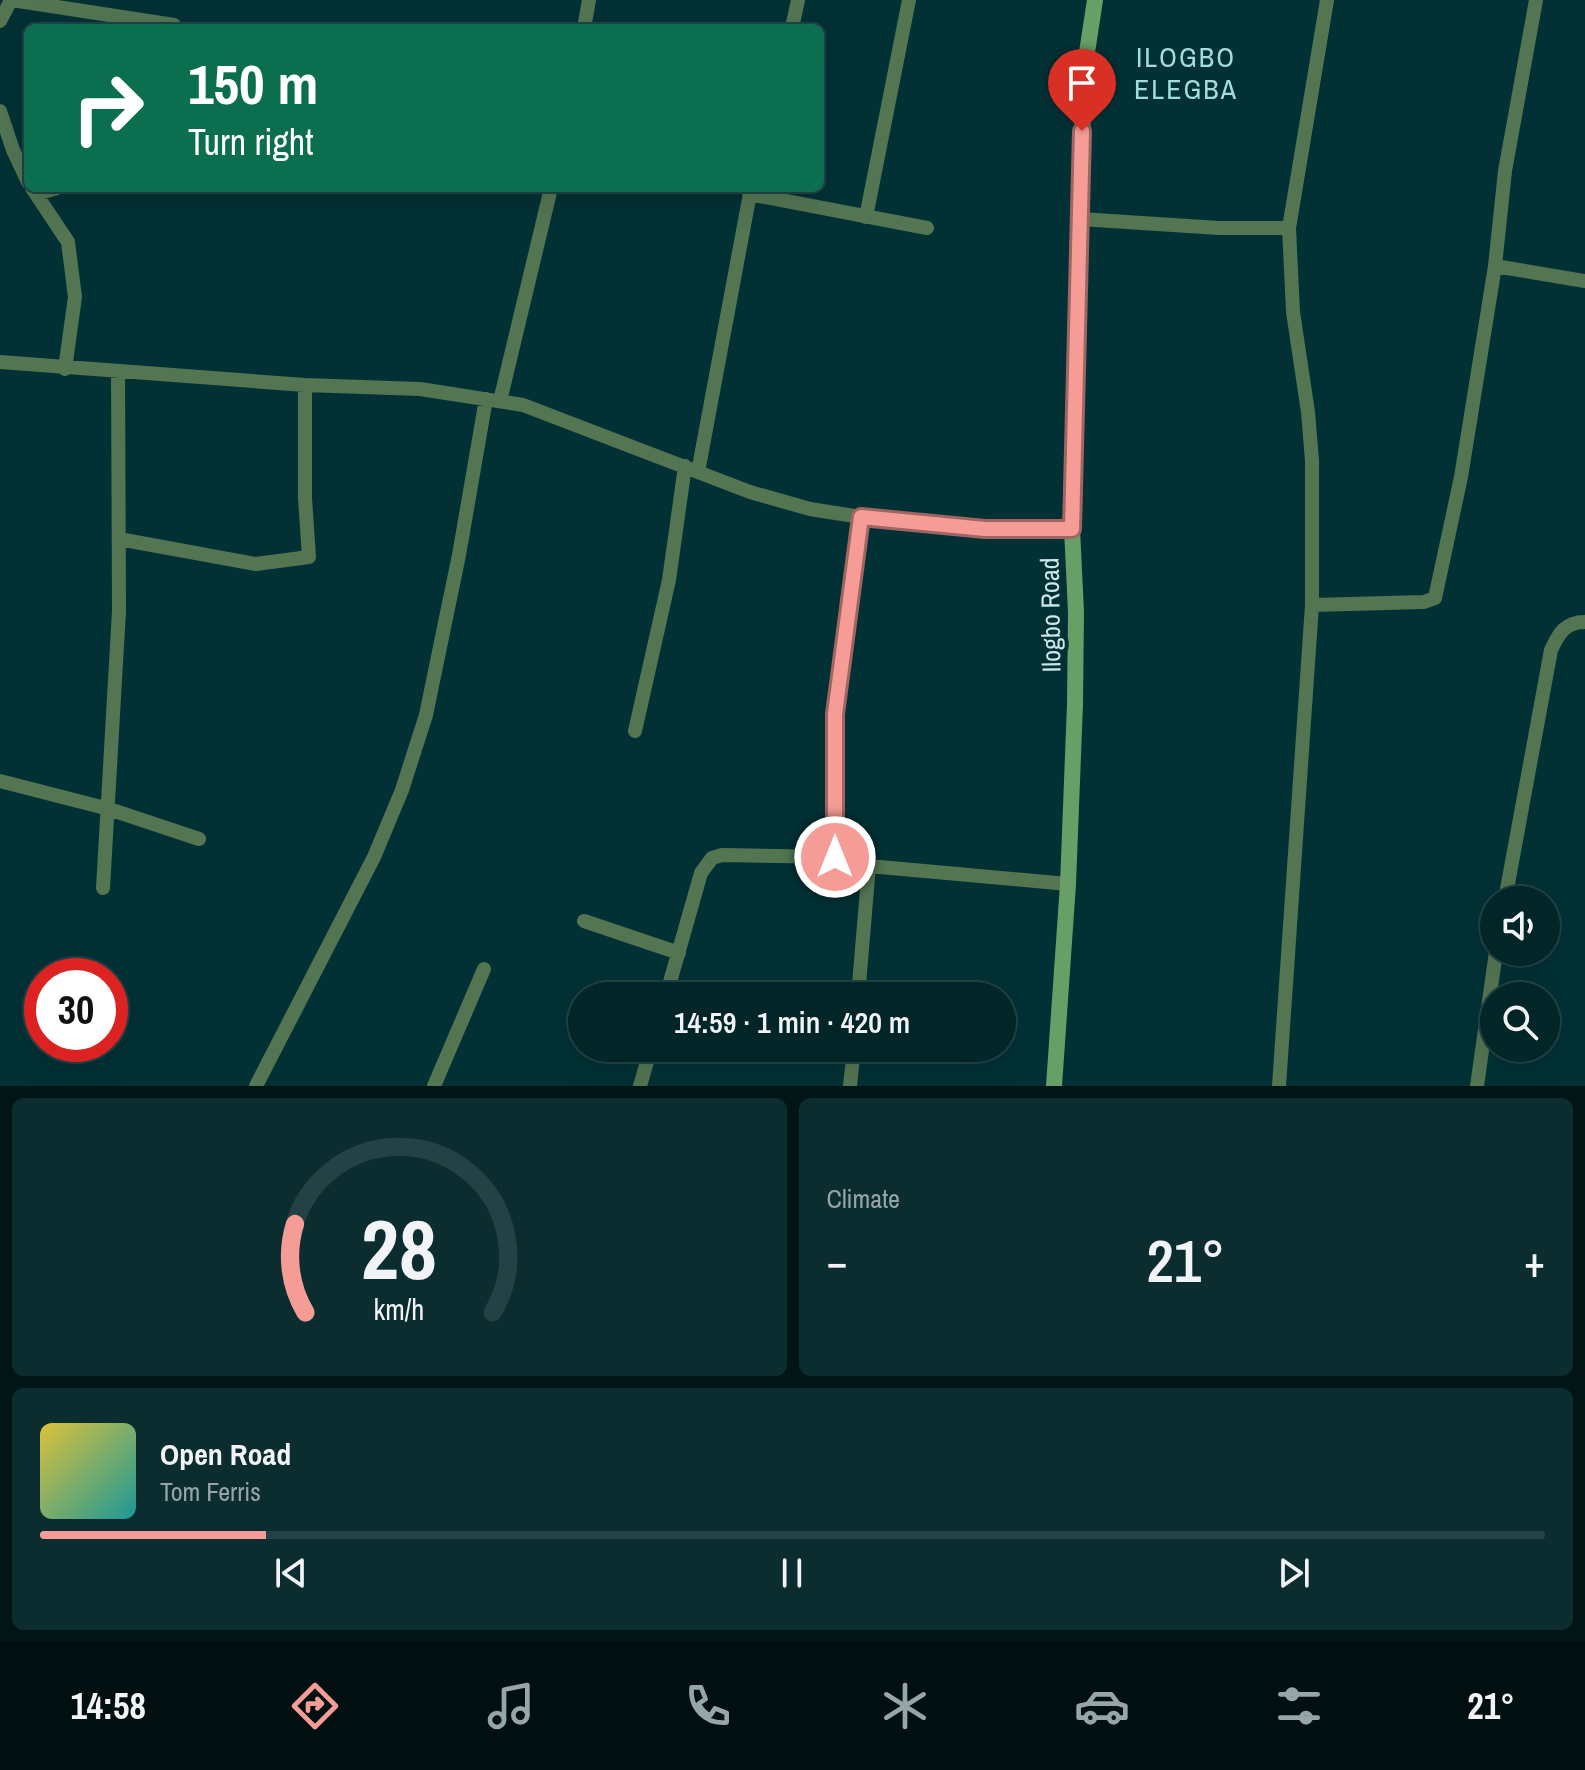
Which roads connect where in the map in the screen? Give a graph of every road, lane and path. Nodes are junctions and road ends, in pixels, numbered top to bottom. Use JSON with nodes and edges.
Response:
{"nodes":[{"id":1,"x":11,"y":0,"type":"edge"},
{"id":2,"x":589,"y":0,"type":"edge"},
{"id":3,"x":798,"y":0,"type":"edge"},
{"id":4,"x":909,"y":0,"type":"edge"},
{"id":5,"x":1095,"y":0,"type":"edge"},
{"id":6,"x":1327,"y":0,"type":"edge"},
{"id":7,"x":1536,"y":0,"type":"edge"},
{"id":8,"x":0,"y":21,"type":"edge"},
{"id":9,"x":167,"y":24,"type":"edge"},
{"id":10,"x":585,"y":24,"type":"edge"},
{"id":11,"x":793,"y":24,"type":"edge"},
{"id":12,"x":0,"y":111,"type":"edge"},
{"id":13,"x":24,"y":172,"type":"edge"},
{"id":14,"x":35,"y":192,"type":"edge"},
{"id":15,"x":550,"y":192,"type":"edge"},
{"id":16,"x":750,"y":192,"type":"edge"},
{"id":17,"x":754,"y":192,"type":"edge"},
{"id":18,"x":866,"y":217,"type":"junction"},
{"id":19,"x":1080,"y":219,"type":"junction"},
{"id":20,"x":927,"y":228,"type":"dead end"},
{"id":21,"x":1289,"y":228,"type":"junction"},
{"id":22,"x":1495,"y":266,"type":"junction"},
{"id":23,"x":1585,"y":281,"type":"edge"},
{"id":24,"x":0,"y":362,"type":"edge"},
{"id":25,"x":65,"y":369,"type":"junction"},
{"id":26,"x":118,"y":371,"type":"junction"},
{"id":27,"x":305,"y":385,"type":"junction"},
{"id":28,"x":493,"y":400,"type":"junction"},
{"id":29,"x":691,"y":469,"type":"junction"},
{"id":30,"x":861,"y":517,"type":"junction"},
{"id":31,"x":1072,"y":529,"type":"junction"},
{"id":32,"x":119,"y":539,"type":"junction"},
{"id":33,"x":1312,"y":605,"type":"junction"},
{"id":34,"x":1585,"y":622,"type":"edge"},
{"id":35,"x":635,"y":731,"type":"dead end"},
{"id":36,"x":0,"y":781,"type":"edge"},
{"id":37,"x":109,"y":809,"type":"junction"},
{"id":38,"x":199,"y":839,"type":"dead end"},
{"id":39,"x":835,"y":857,"type":"junction"},
{"id":40,"x":869,"y":866,"type":"junction"},
{"id":41,"x":1068,"y":884,"type":"junction"},
{"id":42,"x":1508,"y":886,"type":"edge"},
{"id":43,"x":103,"y":888,"type":"dead end"},
{"id":44,"x":584,"y":921,"type":"dead end"},
{"id":45,"x":679,"y":953,"type":"junction"},
{"id":46,"x":1494,"y":966,"type":"edge"},
{"id":47,"x":484,"y":969,"type":"dead end"},
{"id":48,"x":670,"y":982,"type":"edge"},
{"id":49,"x":859,"y":982,"type":"edge"},
{"id":50,"x":647,"y":1062,"type":"edge"},
{"id":51,"x":853,"y":1062,"type":"edge"},
{"id":52,"x":256,"y":1086,"type":"edge"},
{"id":53,"x":434,"y":1086,"type":"edge"},
{"id":54,"x":640,"y":1086,"type":"edge"},
{"id":55,"x":850,"y":1086,"type":"edge"},
{"id":56,"x":1054,"y":1086,"type":"edge"},
{"id":57,"x":1279,"y":1086,"type":"edge"},
{"id":58,"x":1477,"y":1086,"type":"edge"}],
"edges":[{"from":1,"to":8,"type":"street"},
{"from":1,"to":9,"type":"street"},
{"from":2,"to":10,"type":"street"},
{"from":3,"to":11,"type":"street"},
{"from":4,"to":18,"type":"street"},
{"from":5,"to":19,"type":"main road","name":"Ilogbo Road"},
{"from":6,"to":21,"type":"street"},
{"from":7,"to":22,"type":"street"},
{"from":12,"to":13,"type":"street"},
{"from":14,"to":25,"type":"street"},
{"from":15,"to":28,"type":"street"},
{"from":16,"to":29,"type":"street"},
{"from":17,"to":18,"type":"street"},
{"from":18,"to":20,"type":"street"},
{"from":19,"to":21,"type":"street"},
{"from":19,"to":31,"type":"main road","name":"Ilogbo Road"},
{"from":21,"to":33,"type":"street"},
{"from":22,"to":23,"type":"street"},
{"from":22,"to":33,"type":"street"},
{"from":24,"to":25,"type":"street"},
{"from":25,"to":26,"type":"street"},
{"from":26,"to":27,"type":"street"},
{"from":26,"to":32,"type":"street"},
{"from":27,"to":28,"type":"street"},
{"from":27,"to":32,"type":"street"},
{"from":28,"to":29,"type":"street"},
{"from":28,"to":52,"type":"street"},
{"from":29,"to":30,"type":"street"},
{"from":29,"to":35,"type":"street"},
{"from":30,"to":31,"type":"street"},
{"from":30,"to":39,"type":"street"},
{"from":31,"to":41,"type":"main road","name":"Ilogbo Road"},
{"from":32,"to":37,"type":"street"},
{"from":33,"to":57,"type":"street"},
{"from":34,"to":42,"type":"street"},
{"from":36,"to":37,"type":"street"},
{"from":37,"to":38,"type":"street"},
{"from":37,"to":43,"type":"street"},
{"from":39,"to":40,"type":"street"},
{"from":39,"to":45,"type":"street"},
{"from":40,"to":41,"type":"street"},
{"from":40,"to":49,"type":"street"},
{"from":41,"to":56,"type":"main road","name":"Ilogbo Road"},
{"from":44,"to":45,"type":"street"},
{"from":45,"to":48,"type":"street"},
{"from":46,"to":58,"type":"street"},
{"from":47,"to":53,"type":"street"},
{"from":50,"to":54,"type":"street"},
{"from":51,"to":55,"type":"street"}]}
